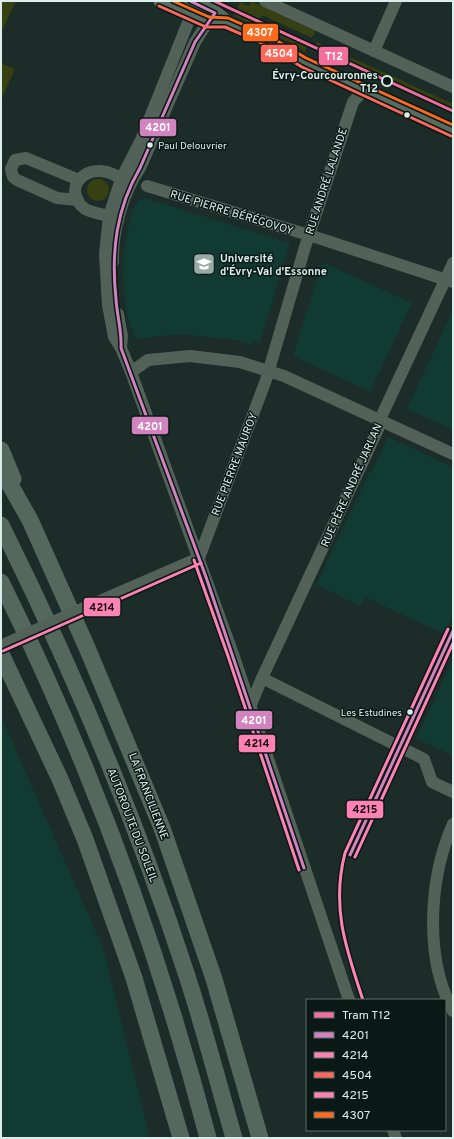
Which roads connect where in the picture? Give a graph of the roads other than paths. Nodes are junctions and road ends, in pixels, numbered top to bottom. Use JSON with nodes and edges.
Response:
{"nodes":[{"id":1,"x":161,"y":1,"type":"edge"},
{"id":2,"x":265,"y":1,"type":"edge"},
{"id":3,"x":396,"y":1,"type":"edge"},
{"id":4,"x":194,"y":5,"type":"edge"},
{"id":5,"x":218,"y":14,"type":"edge"},
{"id":6,"x":374,"y":50,"type":"junction"},
{"id":7,"x":453,"y":87,"type":"edge"},
{"id":8,"x":364,"y":90,"type":"junction"},
{"id":9,"x":453,"y":131,"type":"edge"},
{"id":10,"x":6,"y":172,"type":"edge"},
{"id":11,"x":121,"y":179,"type":"junction"},
{"id":12,"x":79,"y":180,"type":"junction"},
{"id":13,"x":147,"y":186,"type":"dead end"},
{"id":14,"x":78,"y":200,"type":"junction"},
{"id":15,"x":115,"y":211,"type":"junction"},
{"id":16,"x":313,"y":236,"type":"junction"},
{"id":17,"x":453,"y":263,"type":"edge"},
{"id":18,"x":449,"y":281,"type":"edge"},
{"id":19,"x":121,"y":348,"type":"junction"},
{"id":20,"x":268,"y":369,"type":"junction"},
{"id":21,"x":131,"y":372,"type":"junction"},
{"id":22,"x":379,"y":425,"type":"junction"},
{"id":23,"x":1,"y":450,"type":"edge"},
{"id":24,"x":453,"y":454,"type":"edge"},
{"id":25,"x":1,"y":469,"type":"edge"},
{"id":26,"x":30,"y":520,"type":"junction"},
{"id":27,"x":1,"y":525,"type":"edge"},
{"id":28,"x":199,"y":558,"type":"junction"},
{"id":29,"x":1,"y":582,"type":"edge"},
{"id":30,"x":2,"y":651,"type":"edge"},
{"id":31,"x":262,"y":678,"type":"junction"},
{"id":32,"x":250,"y":707,"type":"junction"},
{"id":33,"x":453,"y":792,"type":"edge"},
{"id":34,"x":453,"y":824,"type":"edge"},
{"id":35,"x":349,"y":999,"type":"edge"},
{"id":36,"x":453,"y":1011,"type":"edge"},
{"id":37,"x":181,"y":1138,"type":"edge"},
{"id":38,"x":208,"y":1138,"type":"edge"},
{"id":39,"x":234,"y":1138,"type":"edge"},
{"id":40,"x":260,"y":1138,"type":"edge"}],
"edges":[{"from":1,"to":4,"type":"main road"},
{"from":2,"to":6,"type":"street"},
{"from":3,"to":6,"type":"street"},
{"from":4,"to":5,"type":"main road"},
{"from":4,"to":11,"type":"street"},
{"from":5,"to":8,"type":"main road"},
{"from":5,"to":15,"type":"street"},
{"from":6,"to":7,"type":"street"},
{"from":8,"to":9,"type":"main road"},
{"from":8,"to":16,"type":"street","name":"RUE ANDRÉ LALANDE"},
{"from":10,"to":12,"type":"street"},
{"from":10,"to":14,"type":"street"},
{"from":11,"to":12,"type":"street"},
{"from":11,"to":15,"type":"street"},
{"from":12,"to":14,"type":"street"},
{"from":13,"to":16,"type":"street","name":"RUE PIERRE BÉRÉGOVOY"},
{"from":14,"to":15,"type":"street"},
{"from":15,"to":19,"type":"street"},
{"from":15,"to":19,"type":"street"},
{"from":16,"to":18,"type":"street","name":"RUE PIERRE BÉRÉGOVOY"},
{"from":16,"to":20,"type":"street","name":"RUE ANDRÉ LALANDE"},
{"from":17,"to":18,"type":"street","name":"RUE PÈRE ANDRÉ JARLAN"},
{"from":18,"to":22,"type":"street","name":"RUE PÈRE ANDRÉ JARLAN"},
{"from":19,"to":21,"type":"street"},
{"from":20,"to":21,"type":"street"},
{"from":20,"to":22,"type":"street"},
{"from":20,"to":28,"type":"street","name":"RUE PIERRE MAUROY"},
{"from":21,"to":28,"type":"street"},
{"from":22,"to":24,"type":"street"},
{"from":22,"to":31,"type":"street","name":"RUE PÈRE ANDRÉ JARLAN"},
{"from":23,"to":26,"type":"highway"},
{"from":25,"to":26,"type":"highway","name":"LA FRANCILIENNE"},
{"from":26,"to":40,"type":"highway","name":"LA FRANCILIENNE"},
{"from":27,"to":39,"type":"highway","name":"AUTOROUTE DU SOLEIL"},
{"from":28,"to":30,"type":"street","bridge":true},
{"from":28,"to":32,"type":"street"},
{"from":29,"to":38,"type":"highway"},
{"from":30,"to":37,"type":"highway"},
{"from":31,"to":32,"type":"street","name":"RUE PÈRE ANDRÉ JARLAN"},
{"from":31,"to":33,"type":"street"},
{"from":32,"to":35,"type":"street"},
{"from":34,"to":36,"type":"street"}]}
